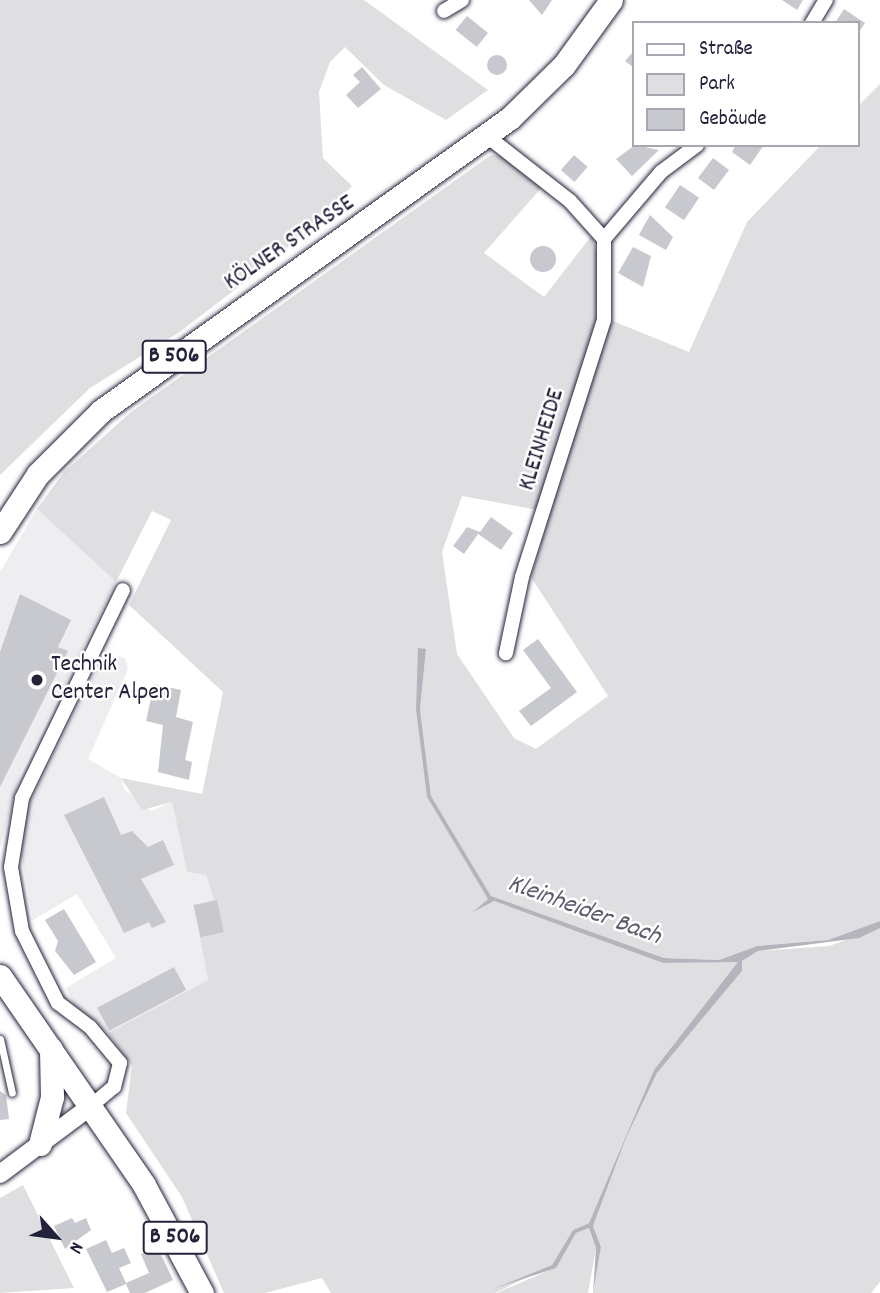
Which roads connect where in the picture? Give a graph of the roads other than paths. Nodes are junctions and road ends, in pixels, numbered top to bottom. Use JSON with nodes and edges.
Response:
{"nodes":[{"id":1,"x":463,"y":0,"type":"edge"},
{"id":2,"x":611,"y":0,"type":"edge"},
{"id":3,"x":826,"y":0,"type":"edge"},
{"id":4,"x":444,"y":11,"type":"dead end"},
{"id":5,"x":813,"y":21,"type":"edge"},
{"id":6,"x":487,"y":136,"type":"junction"},
{"id":7,"x":694,"y":147,"type":"edge"},
{"id":8,"x":604,"y":239,"type":"junction"},
{"id":9,"x":0,"y":532,"type":"edge"},
{"id":10,"x":123,"y":590,"type":"dead end"},
{"id":11,"x":506,"y":653,"type":"dead end"},
{"id":12,"x":0,"y":976,"type":"edge"},
{"id":13,"x":0,"y":1039,"type":"edge"},
{"id":14,"x":51,"y":1049,"type":"junction"},
{"id":15,"x":12,"y":1093,"type":"dead end"},
{"id":16,"x":91,"y":1107,"type":"junction"},
{"id":17,"x":40,"y":1144,"type":"junction"},
{"id":18,"x":0,"y":1174,"type":"edge"},
{"id":19,"x":202,"y":1293,"type":"edge"}],
"edges":[{"from":1,"to":4,"type":"street"},
{"from":2,"to":6,"type":"main road","name":"KÖLNER STRASSE","number":"B 506"},
{"from":3,"to":5,"type":"street"},
{"from":6,"to":8,"type":"street"},
{"from":6,"to":9,"type":"main road","name":"KÖLNER STRASSE","number":"B 506"},
{"from":7,"to":8,"type":"street"},
{"from":8,"to":11,"type":"street","name":"KLEINHEIDE"},
{"from":10,"to":16,"type":"street"},
{"from":12,"to":14,"type":"main road","number":"B 506"},
{"from":13,"to":15,"type":"lane"},
{"from":14,"to":16,"type":"main road","number":"B 506"},
{"from":14,"to":17,"type":"main road"},
{"from":16,"to":17,"type":"street"},
{"from":16,"to":19,"type":"main road","number":"B 506"},
{"from":17,"to":18,"type":"street"}]}
